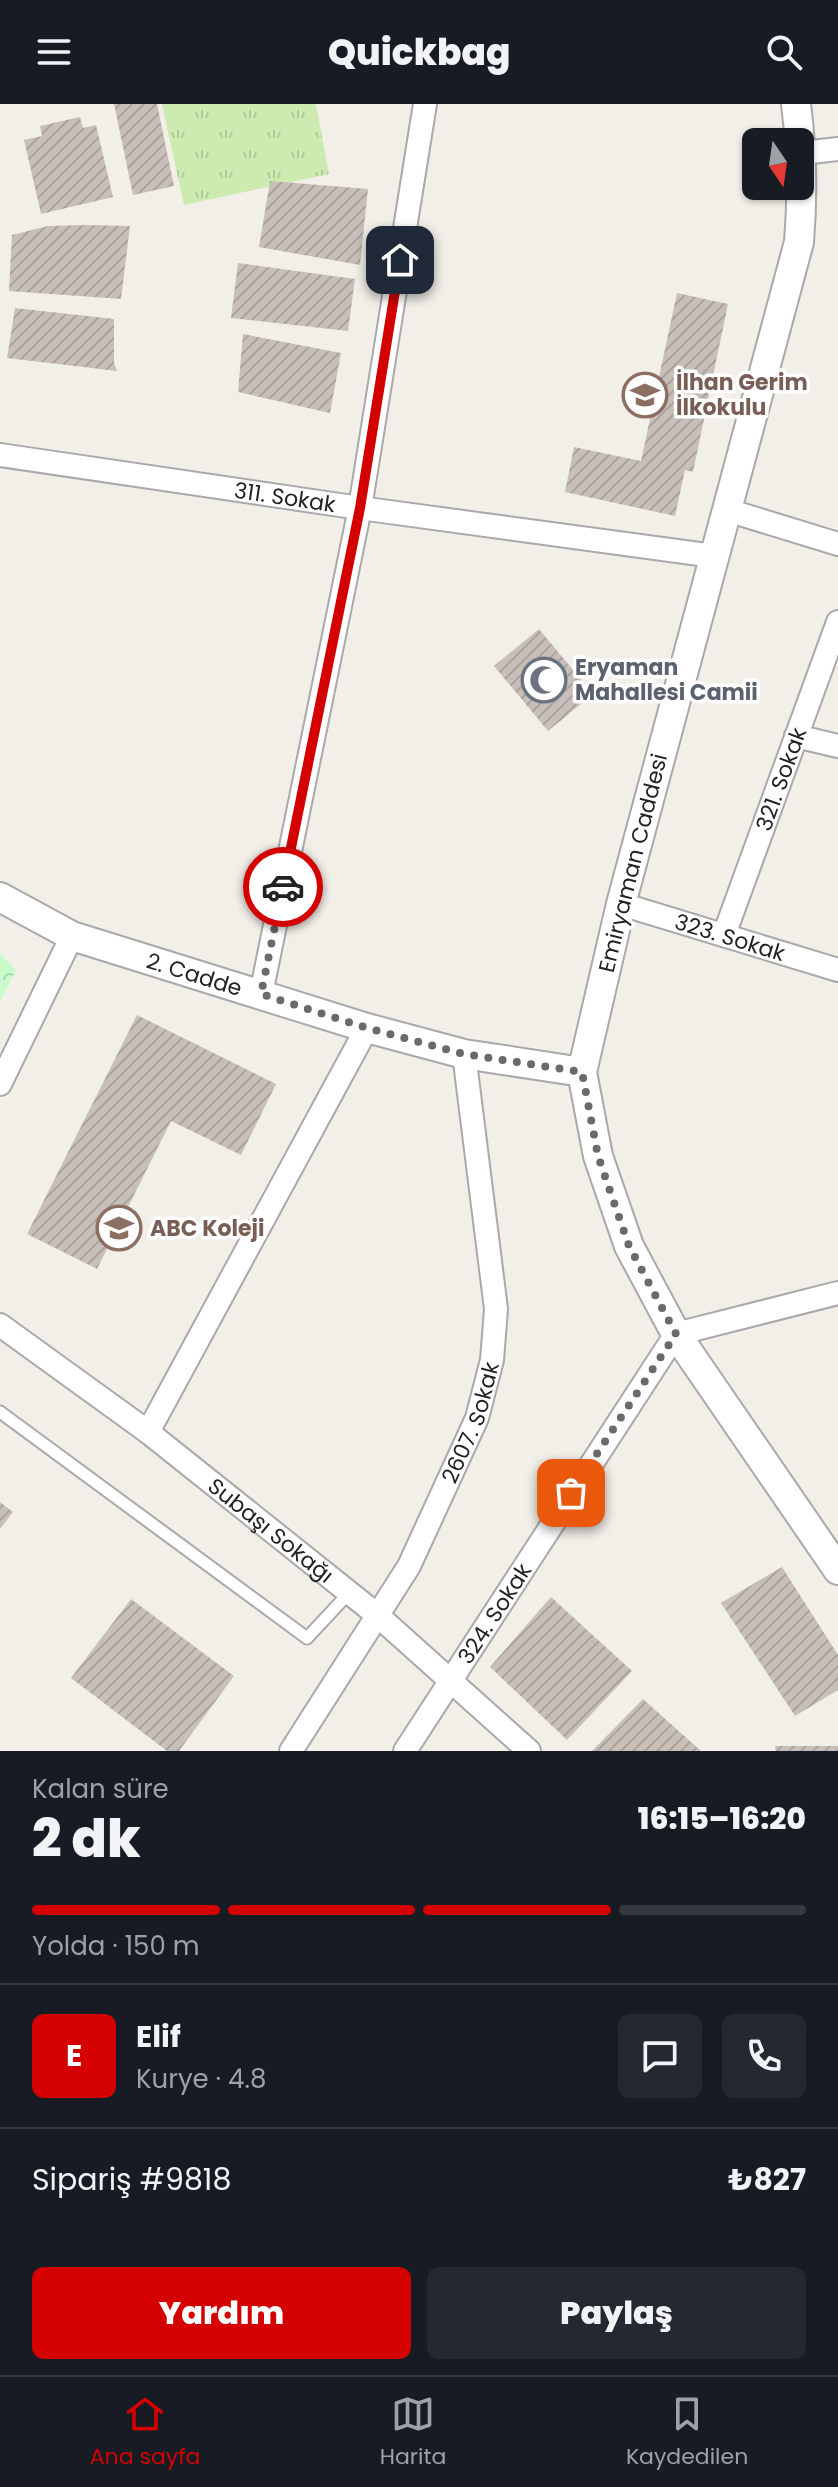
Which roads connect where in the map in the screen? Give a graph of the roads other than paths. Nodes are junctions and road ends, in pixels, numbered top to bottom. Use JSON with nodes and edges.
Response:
{"nodes":[{"id":1,"x":425,"y":104,"type":"edge"},
{"id":2,"x":796,"y":104,"type":"edge"},
{"id":3,"x":799,"y":128,"type":"edge"},
{"id":4,"x":838,"y":149,"type":"edge"},
{"id":5,"x":814,"y":152,"type":"edge"},
{"id":6,"x":803,"y":200,"type":"edge"},
{"id":7,"x":0,"y":455,"type":"edge"},
{"id":8,"x":360,"y":508,"type":"junction"},
{"id":9,"x":727,"y":510,"type":"junction"},
{"id":10,"x":838,"y":544,"type":"edge"},
{"id":11,"x":714,"y":556,"type":"junction"},
{"id":12,"x":838,"y":622,"type":"edge"},
{"id":13,"x":796,"y":736,"type":"junction"},
{"id":14,"x":838,"y":746,"type":"edge"},
{"id":15,"x":0,"y":897,"type":"edge"},
{"id":16,"x":621,"y":904,"type":"junction"},
{"id":17,"x":724,"y":935,"type":"junction"},
{"id":18,"x":72,"y":936,"type":"junction"},
{"id":19,"x":838,"y":970,"type":"edge"},
{"id":20,"x":261,"y":994,"type":"junction"},
{"id":21,"x":367,"y":1028,"type":"junction"},
{"id":22,"x":464,"y":1054,"type":"junction"},
{"id":23,"x":582,"y":1072,"type":"junction"},
{"id":24,"x":0,"y":1084,"type":"edge"},
{"id":25,"x":838,"y":1293,"type":"edge"},
{"id":26,"x":0,"y":1325,"type":"edge"},
{"id":27,"x":676,"y":1334,"type":"junction"},
{"id":28,"x":0,"y":1412,"type":"edge"},
{"id":29,"x":148,"y":1432,"type":"junction"},
{"id":30,"x":838,"y":1570,"type":"edge"},
{"id":31,"x":349,"y":1593,"type":"junction"},
{"id":32,"x":376,"y":1614,"type":"junction"},
{"id":33,"x":449,"y":1680,"type":"junction"},
{"id":34,"x":291,"y":1751,"type":"edge"},
{"id":35,"x":405,"y":1751,"type":"edge"},
{"id":36,"x":529,"y":1751,"type":"edge"}],
"edges":[{"from":1,"to":8,"type":"street"},
{"from":2,"to":3,"type":"street","name":"Emiryaman Caddesi"},
{"from":4,"to":5,"type":"street"},
{"from":6,"to":9,"type":"street","name":"Emiryaman Caddesi"},
{"from":7,"to":8,"type":"street","name":"311. Sokak"},
{"from":8,"to":11,"type":"street","name":"311. Sokak"},
{"from":8,"to":20,"type":"street"},
{"from":9,"to":10,"type":"street"},
{"from":9,"to":11,"type":"street","name":"Emiryaman Caddesi"},
{"from":11,"to":16,"type":"street","name":"Emiryaman Caddesi"},
{"from":12,"to":13,"type":"street","name":"321. Sokak"},
{"from":13,"to":14,"type":"street"},
{"from":13,"to":17,"type":"street","name":"321. Sokak"},
{"from":15,"to":18,"type":"street","name":"2. Cadde"},
{"from":16,"to":17,"type":"street","name":"323. Sokak"},
{"from":16,"to":23,"type":"street","name":"Emiryaman Caddesi"},
{"from":17,"to":19,"type":"street","name":"323. Sokak"},
{"from":18,"to":20,"type":"street","name":"2. Cadde"},
{"from":18,"to":24,"type":"street"},
{"from":20,"to":21,"type":"street","name":"2. Cadde"},
{"from":21,"to":22,"type":"street","name":"2. Cadde"},
{"from":21,"to":29,"type":"street"},
{"from":22,"to":23,"type":"street","name":"2. Cadde"},
{"from":22,"to":32,"type":"street","name":"2607. Sokak"},
{"from":23,"to":27,"type":"street","name":"Emiryaman Caddesi"},
{"from":25,"to":27,"type":"street"},
{"from":26,"to":29,"type":"street","name":"Subaşı Sokağı"},
{"from":27,"to":30,"type":"street","name":"Emiryaman Caddesi"},
{"from":27,"to":33,"type":"street","name":"324. Sokak"},
{"from":28,"to":31,"type":"lane"},
{"from":29,"to":31,"type":"street","name":"Subaşı Sokağı"},
{"from":31,"to":32,"type":"street","name":"Subaşı Sokağı"},
{"from":32,"to":33,"type":"street","name":"Subaşı Sokağı"},
{"from":32,"to":34,"type":"street","name":"2607. Sokak"},
{"from":33,"to":35,"type":"street","name":"324. Sokak"},
{"from":33,"to":36,"type":"street","name":"Subaşı Sokağı"}]}
